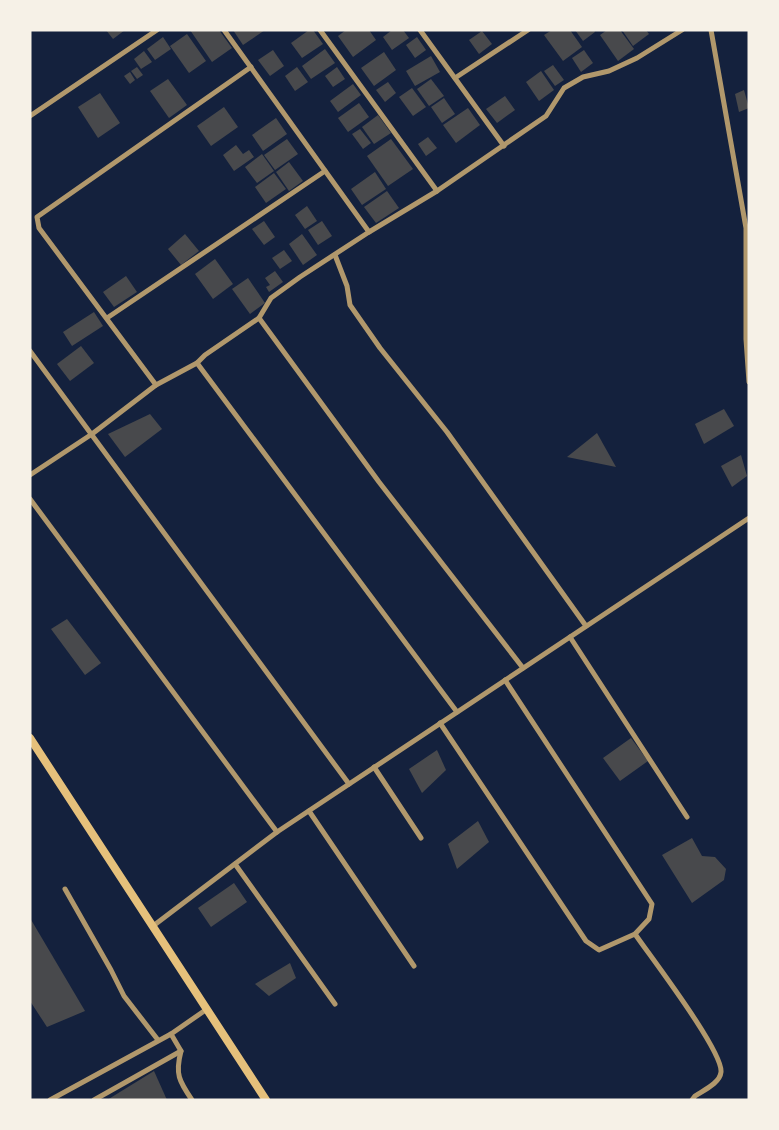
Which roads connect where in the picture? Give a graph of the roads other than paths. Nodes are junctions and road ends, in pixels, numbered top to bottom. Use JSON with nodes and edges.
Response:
{"nodes":[{"id":1,"x":157,"y":30,"type":"edge"},
{"id":2,"x":224,"y":30,"type":"edge"},
{"id":3,"x":320,"y":30,"type":"edge"},
{"id":4,"x":420,"y":30,"type":"edge"},
{"id":5,"x":528,"y":30,"type":"edge"},
{"id":6,"x":682,"y":30,"type":"edge"},
{"id":7,"x":711,"y":30,"type":"edge"},
{"id":8,"x":251,"y":67,"type":"junction"},
{"id":9,"x":455,"y":78,"type":"junction"},
{"id":10,"x":30,"y":116,"type":"edge"},
{"id":11,"x":504,"y":146,"type":"junction"},
{"id":12,"x":325,"y":171,"type":"junction"},
{"id":13,"x":437,"y":191,"type":"junction"},
{"id":14,"x":369,"y":232,"type":"junction"},
{"id":15,"x":748,"y":239,"type":"edge"},
{"id":16,"x":335,"y":255,"type":"junction"},
{"id":17,"x":107,"y":318,"type":"junction"},
{"id":18,"x":259,"y":318,"type":"junction"},
{"id":19,"x":30,"y":351,"type":"edge"},
{"id":20,"x":197,"y":363,"type":"junction"},
{"id":21,"x":749,"y":382,"type":"edge"},
{"id":22,"x":156,"y":385,"type":"junction"},
{"id":23,"x":92,"y":434,"type":"junction"},
{"id":24,"x":30,"y":475,"type":"edge"},
{"id":25,"x":30,"y":499,"type":"edge"},
{"id":26,"x":749,"y":518,"type":"edge"},
{"id":27,"x":586,"y":626,"type":"junction"},
{"id":28,"x":570,"y":637,"type":"junction"},
{"id":29,"x":523,"y":668,"type":"junction"},
{"id":30,"x":506,"y":680,"type":"junction"},
{"id":31,"x":457,"y":712,"type":"junction"},
{"id":32,"x":440,"y":723,"type":"junction"},
{"id":33,"x":30,"y":738,"type":"edge"},
{"id":34,"x":374,"y":767,"type":"junction"},
{"id":35,"x":349,"y":784,"type":"junction"},
{"id":36,"x":309,"y":811,"type":"junction"},
{"id":37,"x":687,"y":817,"type":"dead end"},
{"id":38,"x":277,"y":832,"type":"junction"},
{"id":39,"x":421,"y":838,"type":"dead end"},
{"id":40,"x":235,"y":864,"type":"junction"},
{"id":41,"x":65,"y":889,"type":"dead end"},
{"id":42,"x":153,"y":926,"type":"junction"},
{"id":43,"x":635,"y":934,"type":"junction"},
{"id":44,"x":414,"y":966,"type":"dead end"},
{"id":45,"x":335,"y":1004,"type":"dead end"},
{"id":46,"x":207,"y":1009,"type":"junction"},
{"id":47,"x":171,"y":1034,"type":"junction"},
{"id":48,"x":158,"y":1040,"type":"junction"},
{"id":49,"x":181,"y":1051,"type":"junction"},
{"id":50,"x":50,"y":1100,"type":"edge"},
{"id":51,"x":94,"y":1100,"type":"edge"},
{"id":52,"x":192,"y":1100,"type":"edge"},
{"id":53,"x":266,"y":1100,"type":"edge"},
{"id":54,"x":692,"y":1100,"type":"edge"}],
"edges":[{"from":1,"to":10,"type":"street"},
{"from":2,"to":8,"type":"street"},
{"from":3,"to":13,"type":"street"},
{"from":4,"to":9,"type":"street"},
{"from":5,"to":9,"type":"street"},
{"from":6,"to":11,"type":"street"},
{"from":7,"to":15,"type":"street"},
{"from":8,"to":12,"type":"street"},
{"from":8,"to":17,"type":"street"},
{"from":9,"to":11,"type":"street"},
{"from":11,"to":13,"type":"street"},
{"from":12,"to":14,"type":"street"},
{"from":12,"to":17,"type":"street"},
{"from":13,"to":14,"type":"street"},
{"from":14,"to":16,"type":"street"},
{"from":15,"to":21,"type":"street"},
{"from":16,"to":18,"type":"street"},
{"from":16,"to":27,"type":"street"},
{"from":17,"to":22,"type":"street"},
{"from":18,"to":20,"type":"street"},
{"from":18,"to":29,"type":"street"},
{"from":19,"to":23,"type":"street"},
{"from":20,"to":22,"type":"street"},
{"from":20,"to":31,"type":"street"},
{"from":22,"to":23,"type":"street"},
{"from":23,"to":24,"type":"street"},
{"from":23,"to":35,"type":"street"},
{"from":25,"to":38,"type":"street"},
{"from":26,"to":27,"type":"street"},
{"from":27,"to":28,"type":"street"},
{"from":28,"to":29,"type":"street"},
{"from":28,"to":37,"type":"street"},
{"from":29,"to":30,"type":"street"},
{"from":30,"to":31,"type":"street"},
{"from":30,"to":43,"type":"street"},
{"from":31,"to":32,"type":"street"},
{"from":32,"to":34,"type":"street"},
{"from":32,"to":43,"type":"street"},
{"from":33,"to":42,"type":"main road"},
{"from":34,"to":35,"type":"street"},
{"from":34,"to":39,"type":"street"},
{"from":35,"to":36,"type":"street"},
{"from":36,"to":38,"type":"street"},
{"from":36,"to":44,"type":"street"},
{"from":38,"to":40,"type":"street"},
{"from":40,"to":42,"type":"street"},
{"from":40,"to":45,"type":"street"},
{"from":41,"to":48,"type":"street"},
{"from":42,"to":46,"type":"main road"},
{"from":43,"to":54,"type":"street"},
{"from":46,"to":47,"type":"street"},
{"from":46,"to":53,"type":"main road"},
{"from":47,"to":48,"type":"street"},
{"from":47,"to":49,"type":"street"},
{"from":48,"to":50,"type":"street"},
{"from":49,"to":51,"type":"street"},
{"from":49,"to":52,"type":"street"}]}
